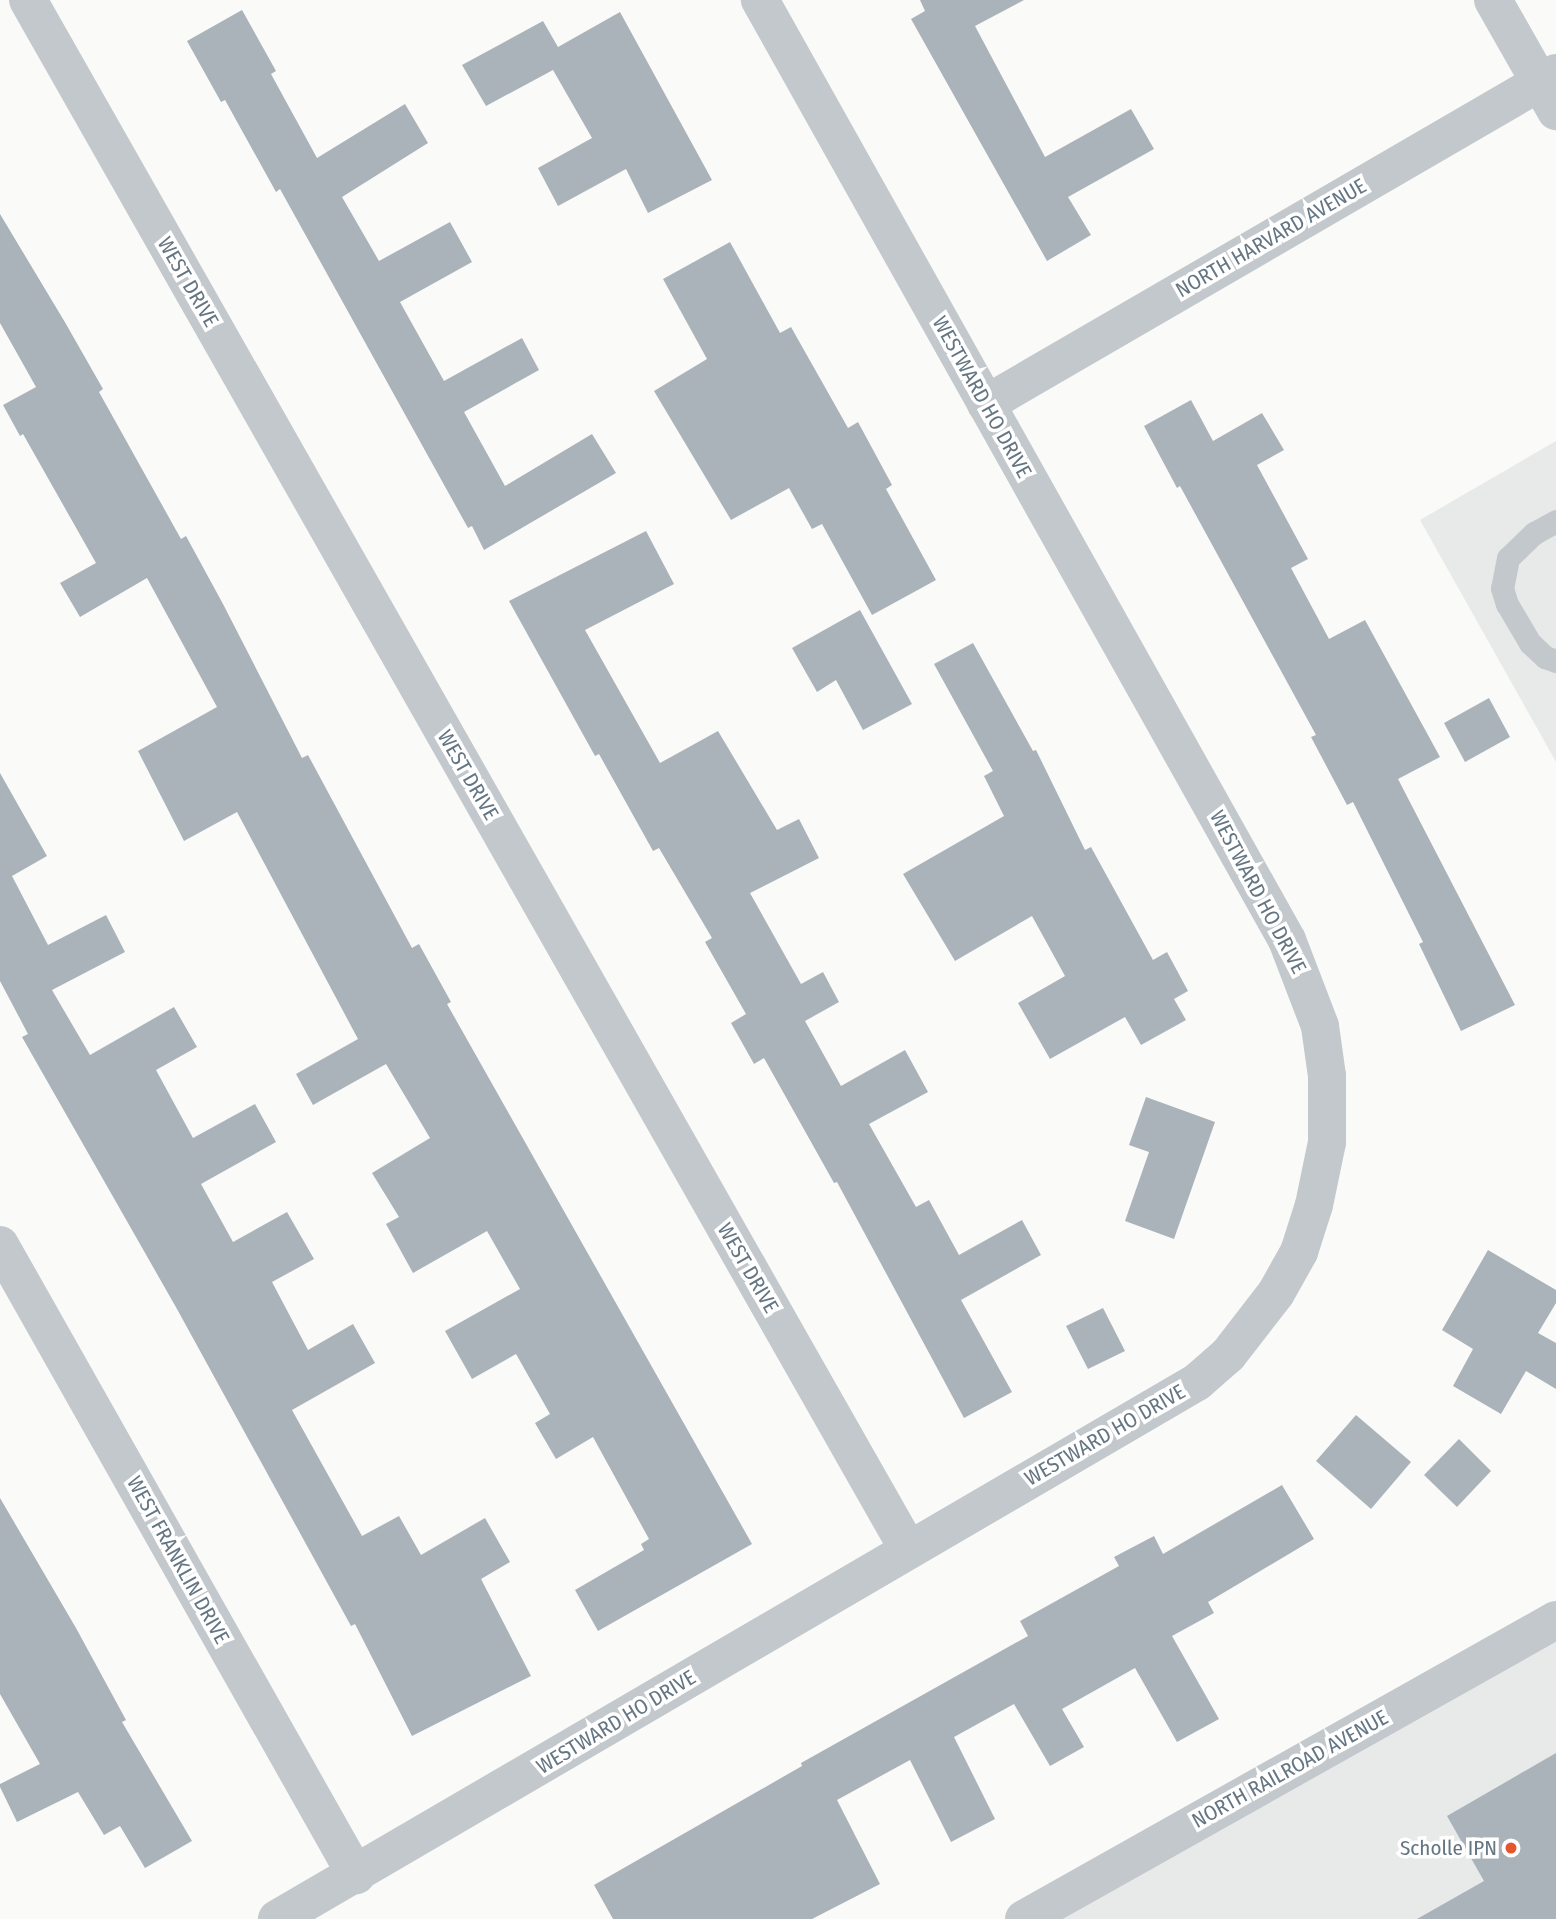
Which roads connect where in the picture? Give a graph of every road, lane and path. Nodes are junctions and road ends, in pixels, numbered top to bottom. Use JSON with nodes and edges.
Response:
{"nodes":[{"id":1,"x":28,"y":0,"type":"edge"},
{"id":2,"x":760,"y":0,"type":"edge"},
{"id":3,"x":1493,"y":0,"type":"edge"},
{"id":4,"x":1551,"y":89,"type":"edge"},
{"id":5,"x":986,"y":404,"type":"junction"},
{"id":6,"x":1556,"y":521,"type":"edge"},
{"id":7,"x":1556,"y":661,"type":"edge"},
{"id":8,"x":0,"y":1245,"type":"edge"},
{"id":9,"x":908,"y":1549,"type":"junction"},
{"id":10,"x":1556,"y":1620,"type":"edge"},
{"id":11,"x":356,"y":1875,"type":"junction"},
{"id":12,"x":277,"y":1919,"type":"edge"},
{"id":13,"x":1024,"y":1919,"type":"edge"}],
"edges":[{"from":1,"to":9,"type":"street","name":"WEST DRIVE"},
{"from":2,"to":5,"type":"street","name":"WESTWARD HO DRIVE"},
{"from":3,"to":4,"type":"street"},
{"from":4,"to":5,"type":"street","name":"NORTH HARVARD AVENUE"},
{"from":5,"to":9,"type":"street","name":"WESTWARD HO DRIVE"},
{"from":6,"to":7,"type":"lane"},
{"from":8,"to":11,"type":"street","name":"WEST FRANKLIN DRIVE"},
{"from":9,"to":11,"type":"street","name":"WESTWARD HO DRIVE"},
{"from":10,"to":13,"type":"street","name":"NORTH RAILROAD AVENUE"},
{"from":11,"to":12,"type":"street","name":"WESTWARD HO DRIVE"}]}
